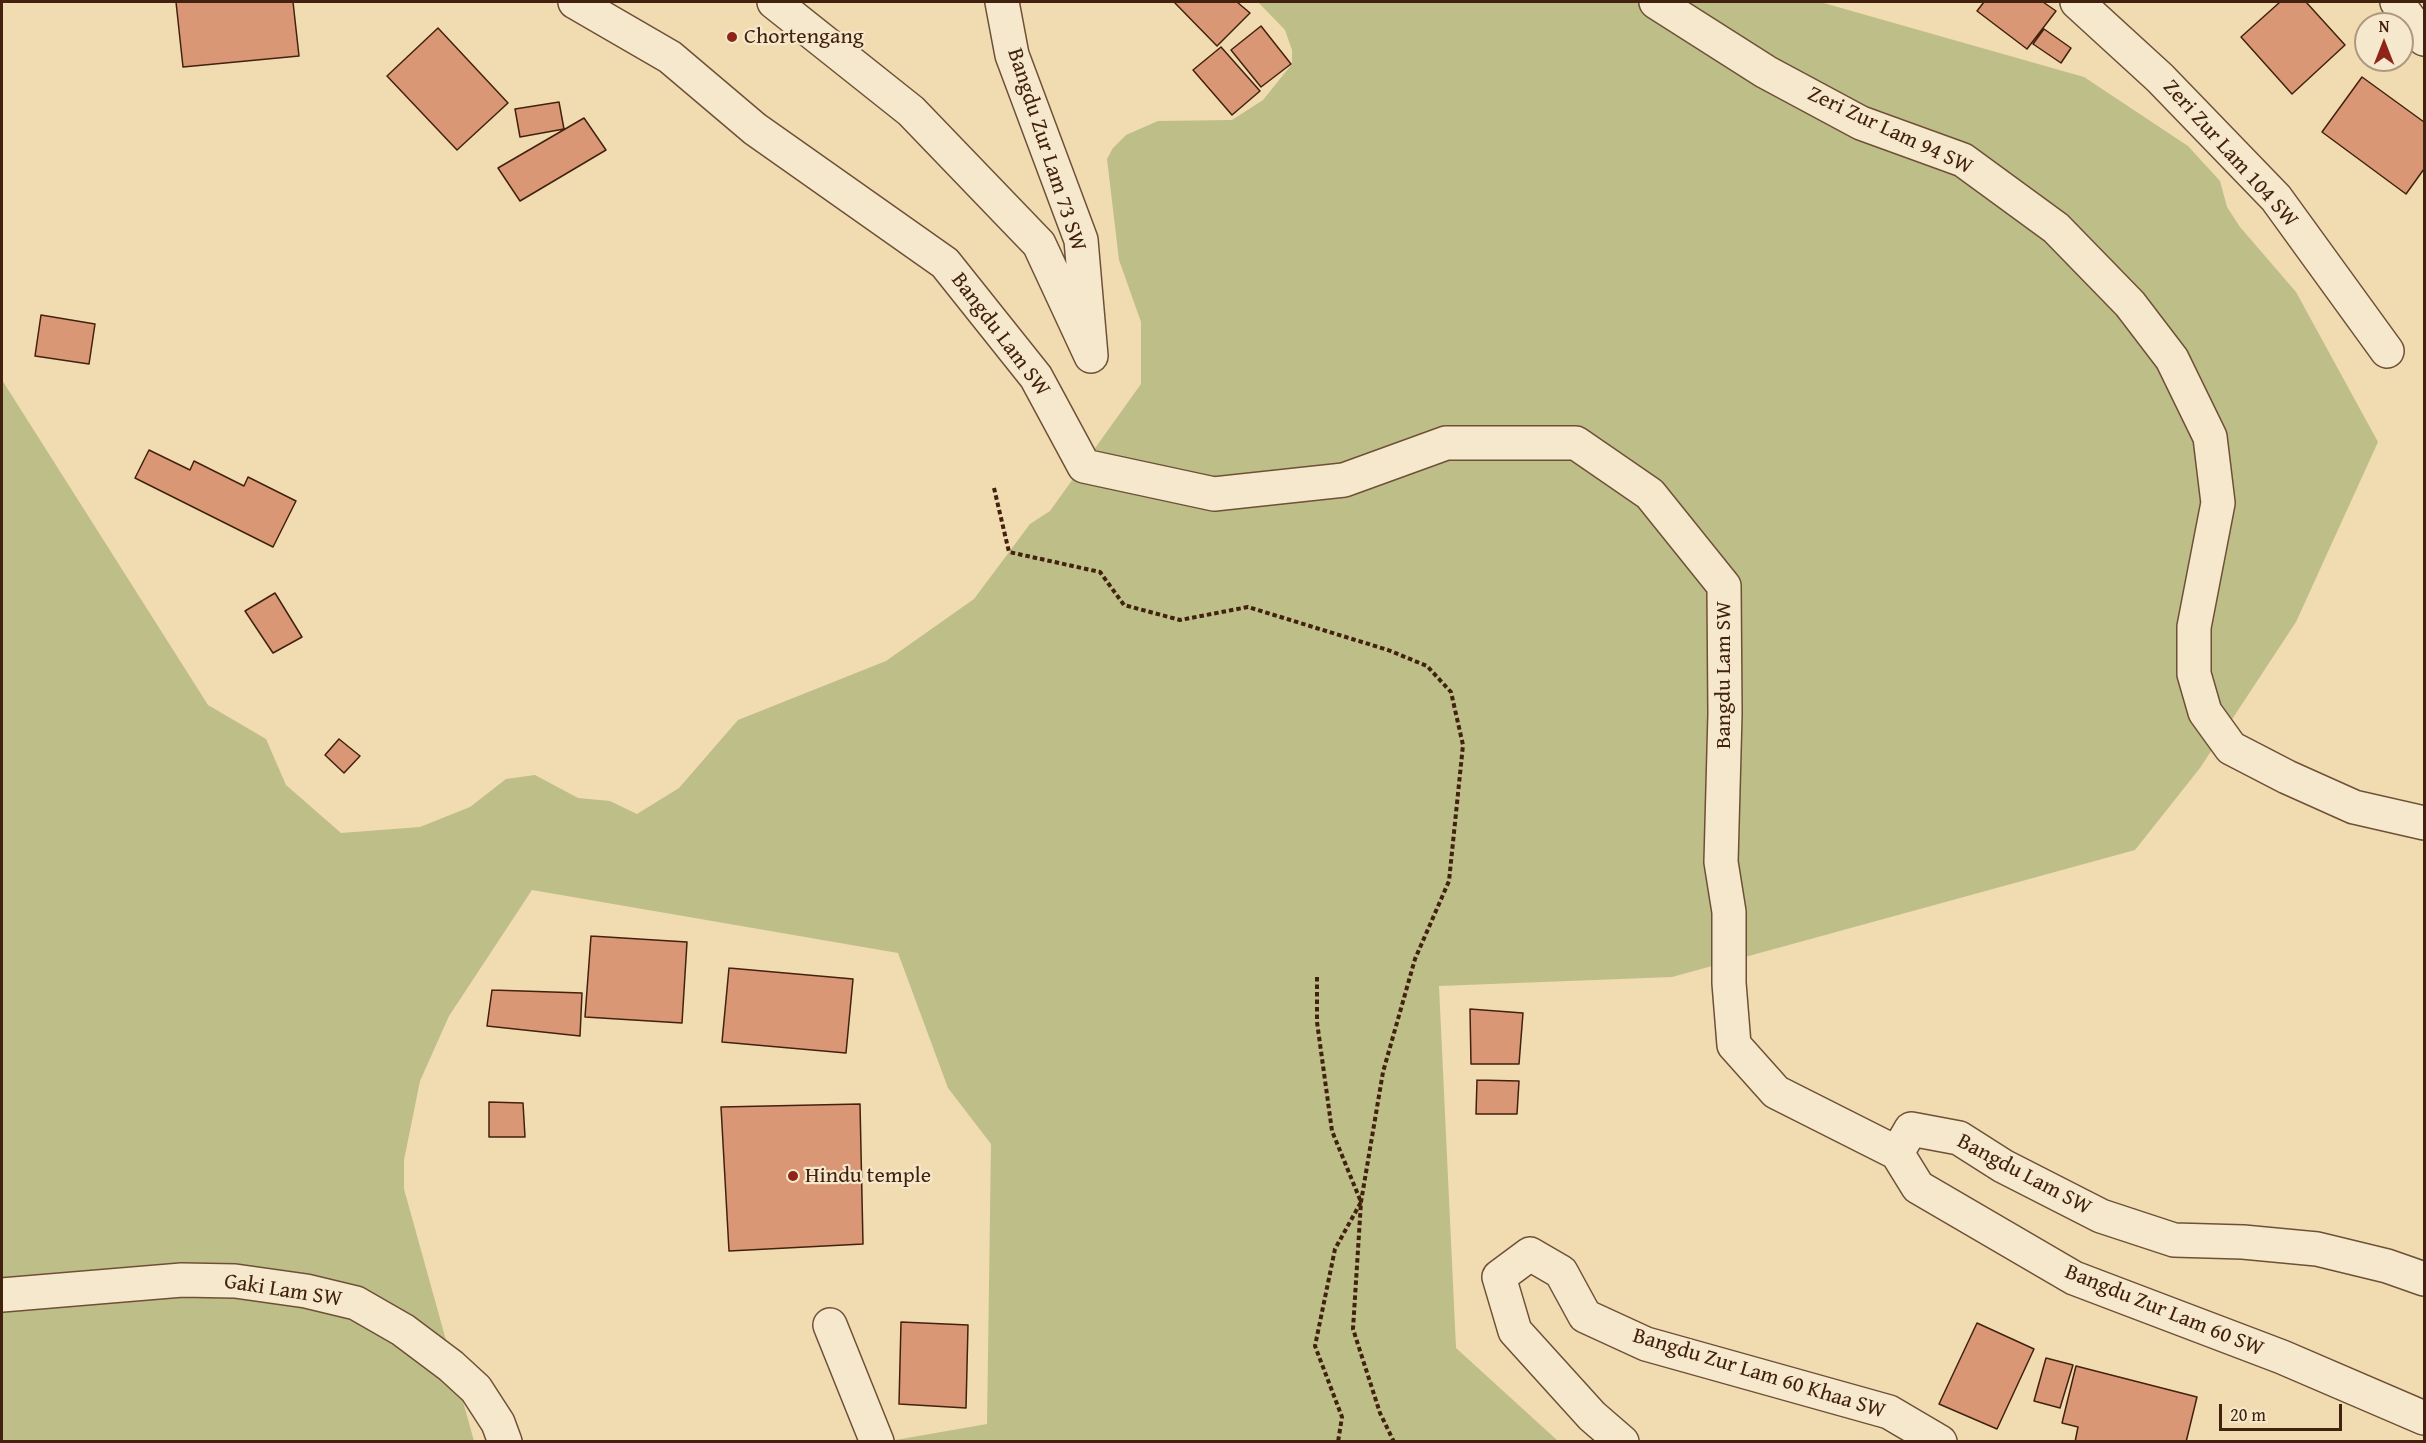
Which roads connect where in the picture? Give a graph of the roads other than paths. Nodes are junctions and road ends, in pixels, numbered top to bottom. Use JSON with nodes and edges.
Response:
{"nodes":[{"id":1,"x":574,"y":2,"type":"edge"},
{"id":2,"x":774,"y":2,"type":"edge"},
{"id":3,"x":1002,"y":2,"type":"edge"},
{"id":4,"x":1656,"y":2,"type":"edge"},
{"id":5,"x":2077,"y":2,"type":"edge"},
{"id":6,"x":2397,"y":2,"type":"edge"},
{"id":7,"x":2424,"y":39,"type":"edge"},
{"id":8,"x":2387,"y":351,"type":"dead end"},
{"id":9,"x":2424,"y":823,"type":"edge"},
{"id":10,"x":1897,"y":1153,"type":"junction"},
{"id":11,"x":2424,"y":1279,"type":"edge"},
{"id":12,"x":2,"y":1295,"type":"edge"},
{"id":13,"x":830,"y":1325,"type":"dead end"},
{"id":14,"x":2424,"y":1418,"type":"edge"},
{"id":15,"x":505,"y":1442,"type":"edge"},
{"id":16,"x":877,"y":1442,"type":"edge"},
{"id":17,"x":1622,"y":1442,"type":"edge"},
{"id":18,"x":1940,"y":1442,"type":"edge"}],
"edges":[{"from":1,"to":10,"type":"street","name":"Bangdu Lam SW"},
{"from":2,"to":3,"type":"street","name":"Bangdu Zur Lam 73 SW"},
{"from":4,"to":9,"type":"street","name":"Zeri Zur Lam 94 SW"},
{"from":5,"to":8,"type":"street","name":"Zeri Zur Lam 104 SW"},
{"from":6,"to":7,"type":"street"},
{"from":10,"to":11,"type":"street","name":"Bangdu Lam SW"},
{"from":10,"to":14,"type":"street","name":"Bangdu Zur Lam 60 SW"},
{"from":12,"to":15,"type":"street","name":"Gaki Lam SW"},
{"from":13,"to":16,"type":"street"},
{"from":17,"to":18,"type":"street","name":"Bangdu Zur Lam 60 Khaa SW"}]}
